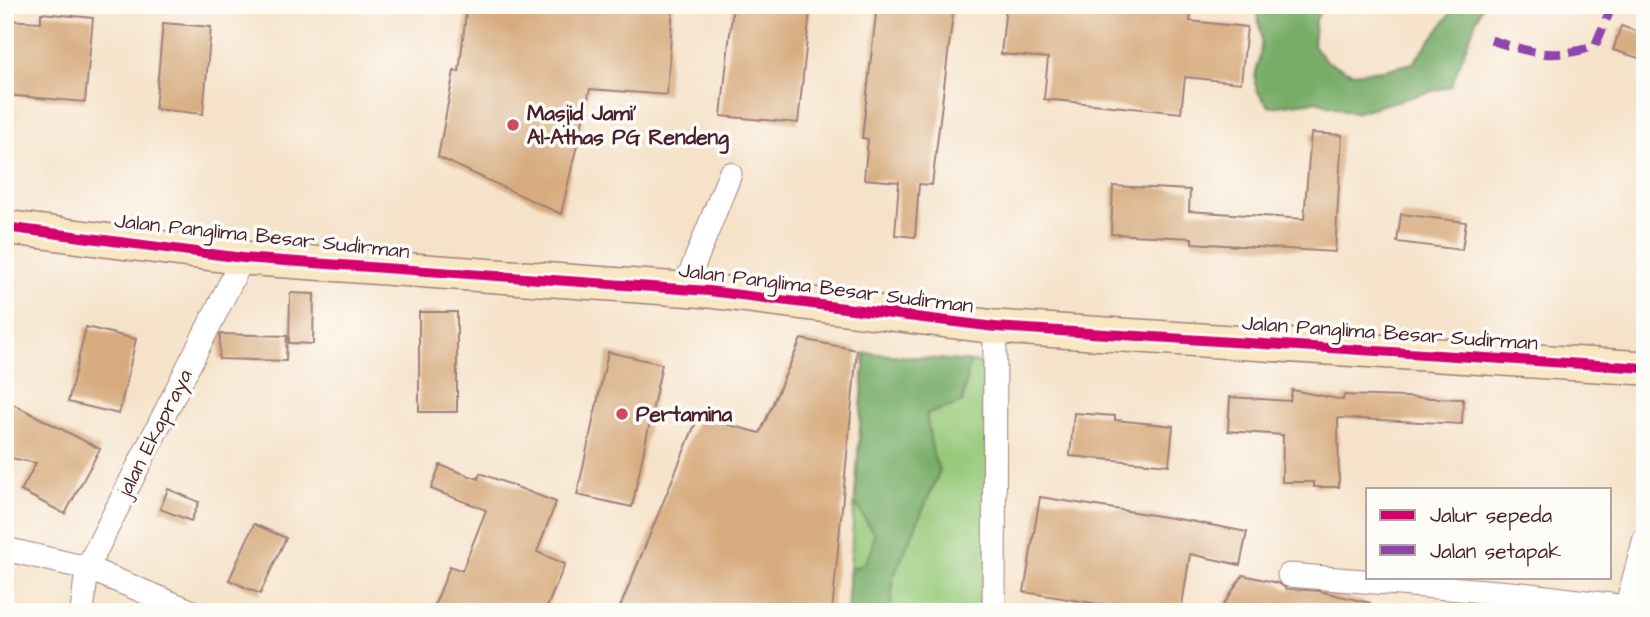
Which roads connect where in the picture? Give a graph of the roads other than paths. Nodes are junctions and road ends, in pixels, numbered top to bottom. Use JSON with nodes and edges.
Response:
{"nodes":[{"id":1,"x":730,"y":174,"type":"dead end"},
{"id":2,"x":5,"y":227,"type":"edge"},
{"id":3,"x":243,"y":258,"type":"junction"},
{"id":4,"x":684,"y":289,"type":"junction"},
{"id":5,"x":995,"y":327,"type":"junction"},
{"id":6,"x":1645,"y":368,"type":"edge"},
{"id":7,"x":1645,"y":538,"type":"edge"},
{"id":8,"x":5,"y":549,"type":"edge"},
{"id":9,"x":87,"y":568,"type":"junction"},
{"id":10,"x":1289,"y":575,"type":"dead end"},
{"id":11,"x":1625,"y":610,"type":"edge"},
{"id":12,"x":82,"y":612,"type":"edge"},
{"id":13,"x":193,"y":612,"type":"edge"},
{"id":14,"x":993,"y":612,"type":"edge"}],
"edges":[{"from":1,"to":4,"type":"street"},
{"from":2,"to":3,"type":"main road","name":"Jalan Panglima Besar Sudirman"},
{"from":3,"to":4,"type":"main road","name":"Jalan Panglima Besar Sudirman"},
{"from":3,"to":9,"type":"street","name":"jalan Ekapraya"},
{"from":4,"to":5,"type":"main road","name":"Jalan Panglima Besar Sudirman"},
{"from":5,"to":6,"type":"main road","name":"Jalan Panglima Besar Sudirman"},
{"from":5,"to":14,"type":"street"},
{"from":7,"to":11,"type":"street"},
{"from":8,"to":9,"type":"street"},
{"from":9,"to":12,"type":"street","name":"jalan Ekapraya"},
{"from":9,"to":13,"type":"street"},
{"from":10,"to":11,"type":"street"}]}
